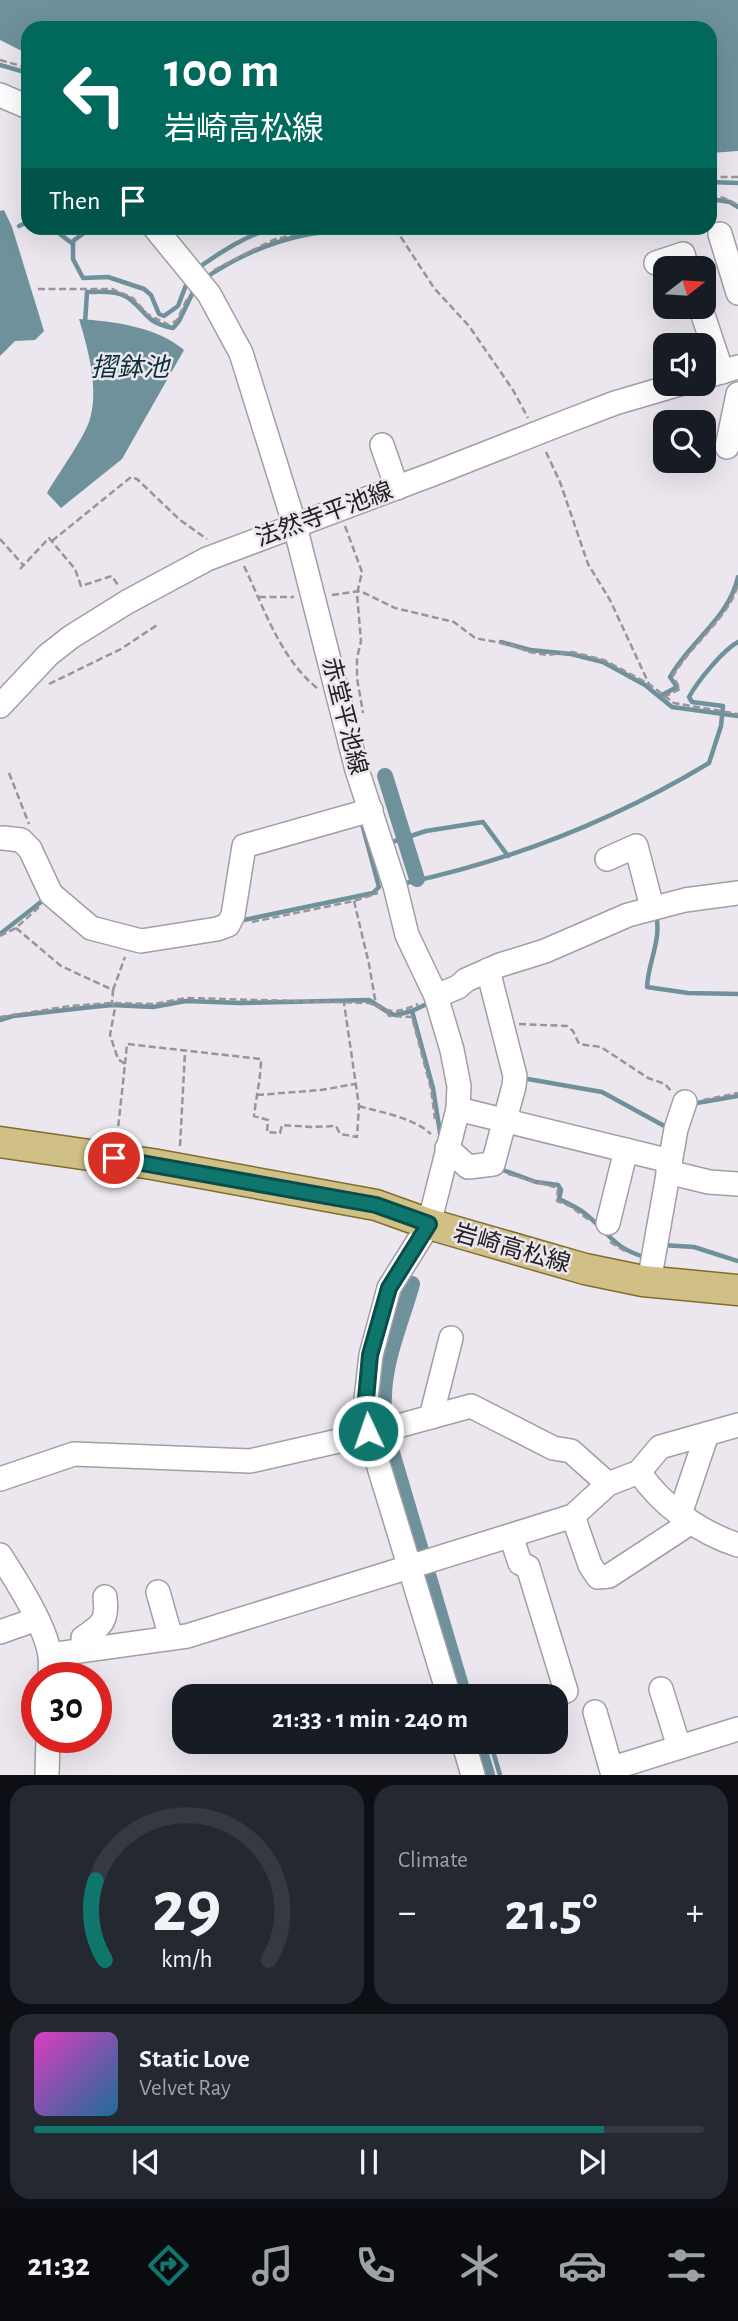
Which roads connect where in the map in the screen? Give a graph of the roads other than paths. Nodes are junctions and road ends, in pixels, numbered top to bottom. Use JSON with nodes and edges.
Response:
{"nodes":[{"id":1,"x":0,"y":95,"type":"edge"},
{"id":2,"x":21,"y":104,"type":"edge"},
{"id":3,"x":720,"y":234,"type":"dead end"},
{"id":4,"x":161,"y":235,"type":"edge"},
{"id":5,"x":738,"y":293,"type":"edge"},
{"id":6,"x":704,"y":319,"type":"edge"},
{"id":7,"x":721,"y":372,"type":"edge"},
{"id":8,"x":653,"y":392,"type":"edge"},
{"id":9,"x":738,"y":394,"type":"edge"},
{"id":10,"x":382,"y":445,"type":"dead end"},
{"id":11,"x":727,"y":447,"type":"dead end"},
{"id":12,"x":397,"y":488,"type":"junction"},
{"id":13,"x":295,"y":526,"type":"junction"},
{"id":14,"x":0,"y":706,"type":"edge"},
{"id":15,"x":371,"y":810,"type":"junction"},
{"id":16,"x":3,"y":838,"type":"dead end"},
{"id":17,"x":607,"y":859,"type":"dead end"},
{"id":18,"x":738,"y":893,"type":"edge"},
{"id":19,"x":652,"y":907,"type":"junction"},
{"id":20,"x":488,"y":970,"type":"junction"},
{"id":21,"x":436,"y":996,"type":"junction"},
{"id":22,"x":685,"y":1102,"type":"road end"},
{"id":23,"x":458,"y":1109,"type":"junction"},
{"id":24,"x":505,"y":1122,"type":"junction"},
{"id":25,"x":0,"y":1142,"type":"edge"},
{"id":26,"x":443,"y":1144,"type":"junction"},
{"id":27,"x":626,"y":1150,"type":"junction"},
{"id":28,"x":669,"y":1167,"type":"junction"},
{"id":29,"x":738,"y":1184,"type":"edge"},
{"id":30,"x":429,"y":1224,"type":"junction"},
{"id":31,"x":604,"y":1230,"type":"road end"},
{"id":32,"x":651,"y":1271,"type":"junction"},
{"id":33,"x":738,"y":1290,"type":"edge"},
{"id":34,"x":451,"y":1338,"type":"dead end"},
{"id":35,"x":431,"y":1417,"type":"junction"},
{"id":36,"x":738,"y":1425,"type":"edge"},
{"id":37,"x":379,"y":1431,"type":"junction"},
{"id":38,"x":707,"y":1434,"type":"junction"},
{"id":39,"x":639,"y":1472,"type":"junction"},
{"id":40,"x":0,"y":1479,"type":"edge"},
{"id":41,"x":608,"y":1484,"type":"junction"},
{"id":42,"x":573,"y":1516,"type":"junction"},
{"id":43,"x":685,"y":1518,"type":"junction"},
{"id":44,"x":511,"y":1536,"type":"junction"},
{"id":45,"x":738,"y":1545,"type":"edge"},
{"id":46,"x":0,"y":1555,"type":"edge"},
{"id":47,"x":420,"y":1564,"type":"junction"},
{"id":48,"x":158,"y":1592,"type":"dead end"},
{"id":49,"x":105,"y":1597,"type":"dead end"},
{"id":50,"x":37,"y":1619,"type":"junction"},
{"id":51,"x":0,"y":1632,"type":"edge"},
{"id":52,"x":171,"y":1638,"type":"junction"},
{"id":53,"x":85,"y":1650,"type":"junction"},
{"id":54,"x":50,"y":1655,"type":"junction"},
{"id":55,"x":50,"y":1662,"type":"edge"},
{"id":56,"x":446,"y":1684,"type":"edge"},
{"id":57,"x":564,"y":1684,"type":"edge"},
{"id":58,"x":661,"y":1689,"type":"dead end"},
{"id":59,"x":595,"y":1712,"type":"dead end"},
{"id":60,"x":738,"y":1729,"type":"edge"},
{"id":61,"x":679,"y":1747,"type":"junction"},
{"id":62,"x":48,"y":1753,"type":"edge"},
{"id":63,"x":467,"y":1754,"type":"edge"},
{"id":64,"x":613,"y":1771,"type":"edge"},
{"id":65,"x":47,"y":1775,"type":"edge"},
{"id":66,"x":473,"y":1775,"type":"edge"}],
"edges":[{"from":1,"to":2,"type":"street"},
{"from":3,"to":5,"type":"street"},
{"from":4,"to":13,"type":"street","name":"赤堂平池線"},
{"from":6,"to":7,"type":"street"},
{"from":8,"to":12,"type":"street","name":"法然寺平池線"},
{"from":9,"to":11,"type":"street"},
{"from":10,"to":12,"type":"street"},
{"from":12,"to":13,"type":"street","name":"法然寺平池線"},
{"from":13,"to":14,"type":"street","name":"法然寺平池線"},
{"from":13,"to":15,"type":"street","name":"赤堂平池線"},
{"from":15,"to":16,"type":"street"},
{"from":15,"to":21,"type":"street","name":"赤堂平池線"},
{"from":17,"to":19,"type":"street"},
{"from":18,"to":19,"type":"street"},
{"from":19,"to":20,"type":"street"},
{"from":20,"to":21,"type":"street"},
{"from":20,"to":24,"type":"street"},
{"from":21,"to":23,"type":"street","name":"赤堂平池線"},
{"from":22,"to":28,"type":"street"},
{"from":23,"to":24,"type":"street"},
{"from":23,"to":26,"type":"street","name":"赤堂平池線"},
{"from":24,"to":26,"type":"street"},
{"from":24,"to":27,"type":"street"},
{"from":25,"to":30,"type":"main road","name":"岩崎高松線"},
{"from":26,"to":30,"type":"street","name":"赤堂平池線"},
{"from":27,"to":28,"type":"street"},
{"from":27,"to":31,"type":"street"},
{"from":28,"to":29,"type":"street"},
{"from":28,"to":32,"type":"street"},
{"from":30,"to":32,"type":"main road","name":"岩崎高松線"},
{"from":30,"to":37,"type":"street","name":"赤堂平池線"},
{"from":32,"to":33,"type":"main road","name":"岩崎高松線"},
{"from":34,"to":35,"type":"street"},
{"from":35,"to":37,"type":"street"},
{"from":35,"to":41,"type":"street"},
{"from":36,"to":38,"type":"street"},
{"from":37,"to":40,"type":"street"},
{"from":37,"to":47,"type":"street","name":"赤堂平池線"},
{"from":38,"to":39,"type":"street"},
{"from":38,"to":43,"type":"street"},
{"from":39,"to":41,"type":"street"},
{"from":39,"to":43,"type":"street"},
{"from":41,"to":42,"type":"street"},
{"from":42,"to":43,"type":"street"},
{"from":42,"to":44,"type":"street"},
{"from":43,"to":45,"type":"street"},
{"from":44,"to":47,"type":"street"},
{"from":44,"to":57,"type":"street"},
{"from":46,"to":50,"type":"street"},
{"from":47,"to":52,"type":"street"},
{"from":47,"to":56,"type":"street","name":"赤堂平池線"},
{"from":48,"to":52,"type":"street"},
{"from":49,"to":53,"type":"street"},
{"from":50,"to":51,"type":"street"},
{"from":50,"to":54,"type":"street"},
{"from":52,"to":53,"type":"street"},
{"from":53,"to":54,"type":"street"},
{"from":54,"to":55,"type":"street"},
{"from":58,"to":61,"type":"street"},
{"from":59,"to":64,"type":"street"},
{"from":60,"to":61,"type":"street"},
{"from":61,"to":64,"type":"street"},
{"from":62,"to":65,"type":"street"},
{"from":63,"to":66,"type":"street"}]}
